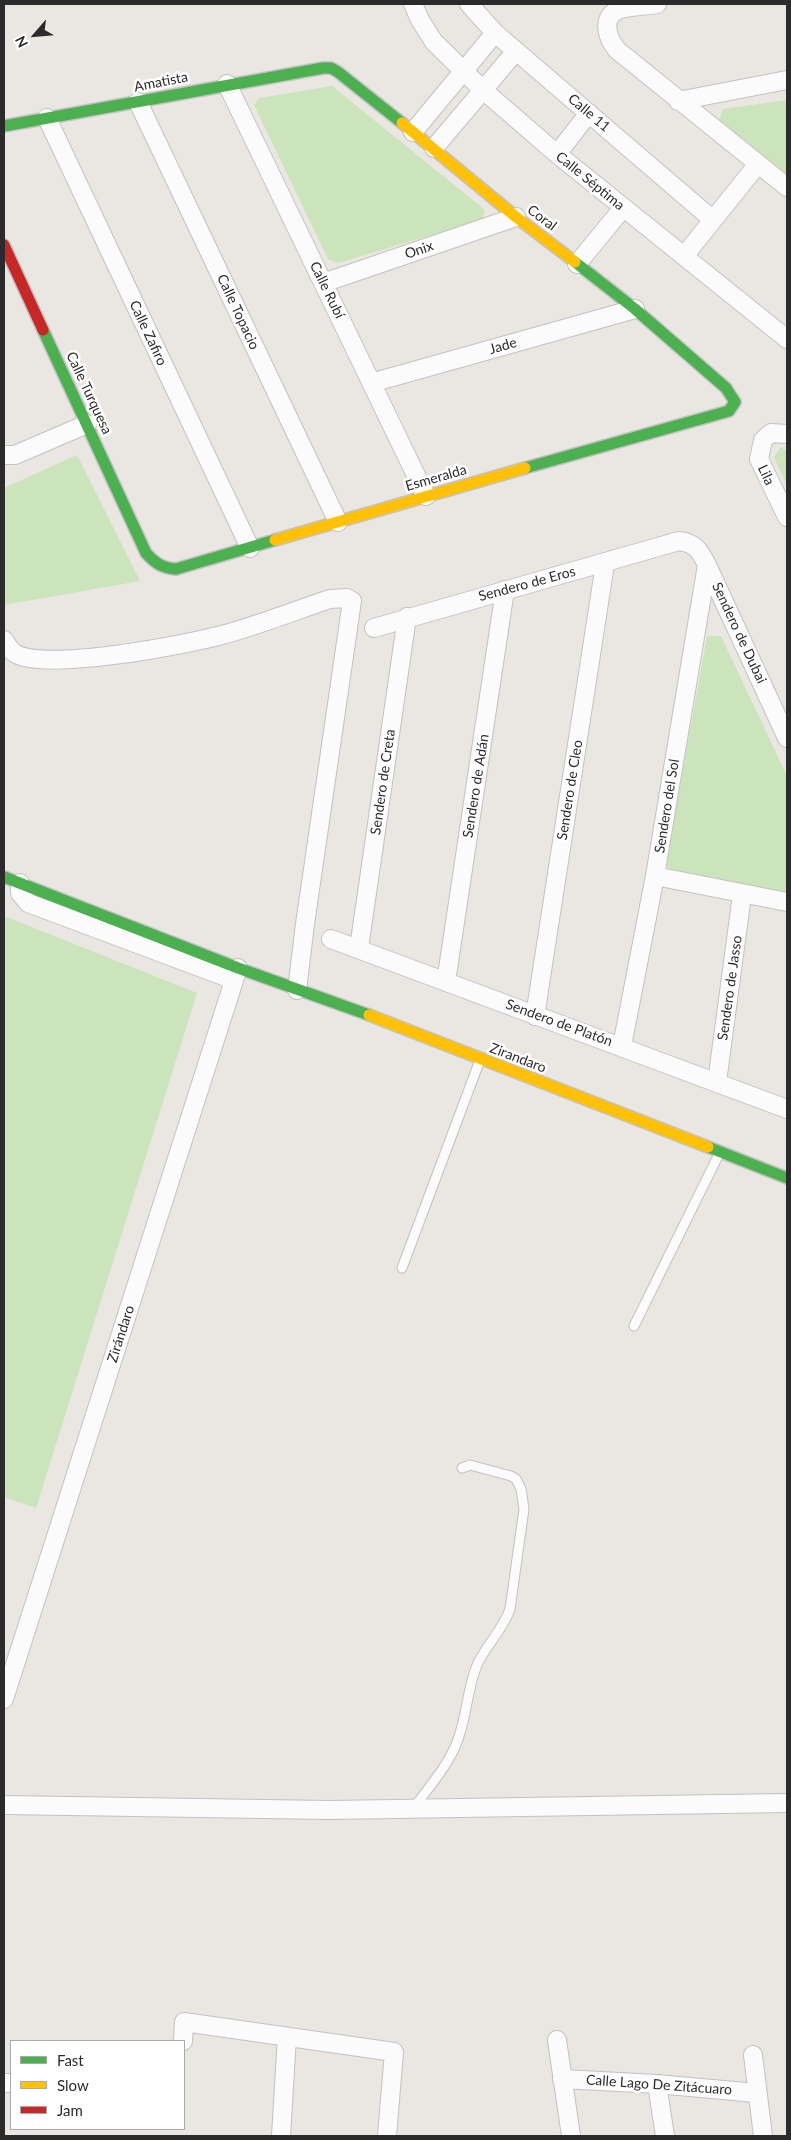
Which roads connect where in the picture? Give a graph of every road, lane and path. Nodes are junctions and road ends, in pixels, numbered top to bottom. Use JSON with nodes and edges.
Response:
{"nodes":[{"id":1,"x":413,"y":4,"type":"edge"},
{"id":2,"x":469,"y":4,"type":"edge"},
{"id":3,"x":658,"y":4,"type":"edge"},
{"id":4,"x":495,"y":33,"type":"junction"},
{"id":5,"x":516,"y":51,"type":"junction"},
{"id":6,"x":323,"y":68,"type":"joint"},
{"id":7,"x":463,"y":72,"type":"junction"},
{"id":8,"x":787,"y":80,"type":"edge"},
{"id":9,"x":227,"y":84,"type":"junction"},
{"id":10,"x":483,"y":90,"type":"junction"},
{"id":11,"x":678,"y":101,"type":"junction"},
{"id":12,"x":138,"y":102,"type":"junction"},
{"id":13,"x":589,"y":113,"type":"junction"},
{"id":14,"x":47,"y":118,"type":"junction"},
{"id":15,"x":4,"y":126,"type":"edge"},
{"id":16,"x":413,"y":132,"type":"junction"},
{"id":17,"x":434,"y":148,"type":"junction"},
{"id":18,"x":557,"y":154,"type":"junction"},
{"id":19,"x":758,"y":164,"type":"junction"},
{"id":20,"x":787,"y":187,"type":"edge"},
{"id":21,"x":623,"y":208,"type":"junction"},
{"id":22,"x":516,"y":217,"type":"junction"},
{"id":23,"x":714,"y":220,"type":"junction"},
{"id":24,"x":4,"y":245,"type":"edge"},
{"id":25,"x":684,"y":256,"type":"junction"},
{"id":26,"x":577,"y":264,"type":"junction"},
{"id":27,"x":324,"y":284,"type":"junction"},
{"id":28,"x":635,"y":309,"type":"junction"},
{"id":29,"x":787,"y":339,"type":"edge"},
{"id":30,"x":371,"y":383,"type":"junction"},
{"id":31,"x":735,"y":402,"type":"joint"},
{"id":32,"x":87,"y":424,"type":"junction"},
{"id":33,"x":779,"y":433,"type":"edge"},
{"id":34,"x":4,"y":455,"type":"edge"},
{"id":35,"x":426,"y":496,"type":"junction"},
{"id":36,"x":787,"y":517,"type":"edge"},
{"id":37,"x":338,"y":522,"type":"junction"},
{"id":38,"x":679,"y":541,"type":"joint"},
{"id":39,"x":250,"y":548,"type":"junction"},
{"id":40,"x":146,"y":553,"type":"joint"},
{"id":41,"x":605,"y":564,"type":"junction"},
{"id":42,"x":707,"y":565,"type":"junction"},
{"id":43,"x":505,"y":590,"type":"junction"},
{"id":44,"x":407,"y":617,"type":"junction"},
{"id":45,"x":374,"y":628,"type":"dead end"},
{"id":46,"x":4,"y":640,"type":"edge"},
{"id":47,"x":787,"y":738,"type":"edge"},
{"id":48,"x":655,"y":876,"type":"junction"},
{"id":49,"x":12,"y":880,"type":"edge"},
{"id":50,"x":742,"y":895,"type":"junction"},
{"id":51,"x":787,"y":902,"type":"edge"},
{"id":52,"x":331,"y":938,"type":"dead end"},
{"id":53,"x":359,"y":948,"type":"junction"},
{"id":54,"x":236,"y":974,"type":"junction"},
{"id":55,"x":446,"y":982,"type":"junction"},
{"id":56,"x":297,"y":990,"type":"junction"},
{"id":57,"x":535,"y":1016,"type":"junction"},
{"id":58,"x":622,"y":1046,"type":"junction"},
{"id":59,"x":481,"y":1060,"type":"junction"},
{"id":60,"x":717,"y":1082,"type":"junction"},
{"id":61,"x":787,"y":1109,"type":"edge"},
{"id":62,"x":720,"y":1152,"type":"junction"},
{"id":63,"x":787,"y":1178,"type":"edge"},
{"id":64,"x":402,"y":1268,"type":"dead end"},
{"id":65,"x":634,"y":1326,"type":"dead end"},
{"id":66,"x":462,"y":1468,"type":"dead end"},
{"id":67,"x":4,"y":1699,"type":"edge"},
{"id":68,"x":787,"y":1803,"type":"edge"},
{"id":69,"x":4,"y":1805,"type":"edge"},
{"id":70,"x":413,"y":1809,"type":"junction"},
{"id":71,"x":287,"y":2037,"type":"junction"},
{"id":72,"x":183,"y":2040,"type":"edge"},
{"id":73,"x":556,"y":2040,"type":"dead end"},
{"id":74,"x":753,"y":2055,"type":"dead end"},
{"id":75,"x":562,"y":2079,"type":"junction"},
{"id":76,"x":657,"y":2084,"type":"junction"},
{"id":77,"x":756,"y":2093,"type":"junction"},
{"id":78,"x":281,"y":2136,"type":"edge"},
{"id":79,"x":387,"y":2136,"type":"edge"},
{"id":80,"x":570,"y":2136,"type":"edge"},
{"id":81,"x":665,"y":2136,"type":"edge"},
{"id":82,"x":763,"y":2136,"type":"edge"}],
"edges":[{"from":1,"to":7,"type":"street","name":"Calle Séptima"},
{"from":2,"to":4,"type":"street","name":"Calle 11"},
{"from":3,"to":11,"type":"street"},
{"from":4,"to":5,"type":"street","name":"Calle 11"},
{"from":4,"to":7,"type":"street"},
{"from":5,"to":10,"type":"street"},
{"from":5,"to":13,"type":"street","name":"Calle 11"},
{"from":6,"to":9,"type":"street","name":"Amatista"},
{"from":6,"to":16,"type":"street","name":"Coral"},
{"from":7,"to":10,"type":"street","name":"Calle Séptima"},
{"from":7,"to":16,"type":"street"},
{"from":8,"to":11,"type":"street"},
{"from":9,"to":12,"type":"street","name":"Amatista"},
{"from":9,"to":27,"type":"street","name":"Calle Rubí"},
{"from":10,"to":17,"type":"street"},
{"from":10,"to":18,"type":"street","name":"Calle Séptima"},
{"from":11,"to":19,"type":"street"},
{"from":12,"to":14,"type":"street","name":"Amatista"},
{"from":12,"to":37,"type":"street","name":"Calle Topacio"},
{"from":13,"to":18,"type":"street"},
{"from":13,"to":23,"type":"street","name":"Calle 11"},
{"from":14,"to":15,"type":"street","name":"Amatista"},
{"from":14,"to":39,"type":"street","name":"Calle Zafiro"},
{"from":16,"to":17,"type":"street","name":"Coral"},
{"from":17,"to":22,"type":"street","name":"Coral"},
{"from":18,"to":21,"type":"street","name":"Calle Séptima"},
{"from":19,"to":20,"type":"street"},
{"from":19,"to":23,"type":"street"},
{"from":21,"to":25,"type":"street","name":"Calle Séptima"},
{"from":21,"to":26,"type":"street"},
{"from":22,"to":26,"type":"street","name":"Coral"},
{"from":22,"to":27,"type":"street","name":"Onix"},
{"from":23,"to":25,"type":"street"},
{"from":24,"to":32,"type":"street","name":"Calle Turquesa"},
{"from":25,"to":29,"type":"street","name":"Calle Séptima"},
{"from":26,"to":28,"type":"street","name":"Coral"},
{"from":27,"to":30,"type":"street","name":"Calle Rubí"},
{"from":28,"to":30,"type":"street","name":"Jade"},
{"from":28,"to":31,"type":"street","name":"Coral"},
{"from":30,"to":35,"type":"street","name":"Calle Rubí"},
{"from":31,"to":35,"type":"street","name":"Esmeralda"},
{"from":32,"to":34,"type":"street"},
{"from":32,"to":40,"type":"street","name":"Calle Turquesa"},
{"from":33,"to":36,"type":"street","name":"Lila"},
{"from":35,"to":37,"type":"street","name":"Esmeralda"},
{"from":37,"to":39,"type":"street","name":"Esmeralda"},
{"from":38,"to":41,"type":"street","name":"Sendero de Eros"},
{"from":38,"to":42,"type":"street","name":"Sendero de Dubai"},
{"from":39,"to":40,"type":"street","name":"Esmeralda"},
{"from":41,"to":43,"type":"street","name":"Sendero de Eros"},
{"from":41,"to":57,"type":"street","name":"Sendero de Cleo"},
{"from":42,"to":47,"type":"street","name":"Sendero de Dubai"},
{"from":42,"to":48,"type":"street","name":"Sendero del Sol"},
{"from":43,"to":44,"type":"street","name":"Sendero de Eros"},
{"from":43,"to":55,"type":"street","name":"Sendero de Adán"},
{"from":44,"to":45,"type":"street","name":"Sendero de Eros"},
{"from":44,"to":53,"type":"street","name":"Sendero de Creta"},
{"from":46,"to":56,"type":"street"},
{"from":48,"to":50,"type":"street"},
{"from":48,"to":58,"type":"street","name":"Sendero del Sol"},
{"from":49,"to":54,"type":"street"},
{"from":50,"to":51,"type":"street"},
{"from":50,"to":60,"type":"street","name":"Sendero de Jasso"},
{"from":52,"to":53,"type":"street","name":"Sendero de Platón"},
{"from":53,"to":55,"type":"street","name":"Sendero de Platón"},
{"from":54,"to":56,"type":"street","name":"Zirandaro"},
{"from":54,"to":67,"type":"street","name":"Zirándaro"},
{"from":55,"to":57,"type":"street","name":"Sendero de Platón"},
{"from":56,"to":59,"type":"street","name":"Zirandaro"},
{"from":57,"to":58,"type":"street","name":"Sendero de Platón"},
{"from":58,"to":60,"type":"street","name":"Sendero de Platón"},
{"from":59,"to":62,"type":"street","name":"Zirandaro"},
{"from":59,"to":64,"type":"lane"},
{"from":60,"to":61,"type":"street","name":"Sendero de Platón"},
{"from":62,"to":63,"type":"street","name":"Zirandaro"},
{"from":62,"to":65,"type":"lane"},
{"from":66,"to":70,"type":"lane"},
{"from":68,"to":70,"type":"street"},
{"from":69,"to":70,"type":"street"},
{"from":71,"to":72,"type":"street"},
{"from":71,"to":78,"type":"street"},
{"from":71,"to":79,"type":"street"},
{"from":73,"to":75,"type":"street"},
{"from":74,"to":77,"type":"street"},
{"from":75,"to":76,"type":"street","name":"Calle Lago De Zitácuaro"},
{"from":75,"to":80,"type":"street"},
{"from":76,"to":77,"type":"street","name":"Calle Lago De Zitácuaro"},
{"from":76,"to":81,"type":"street"},
{"from":77,"to":82,"type":"street"}]}
